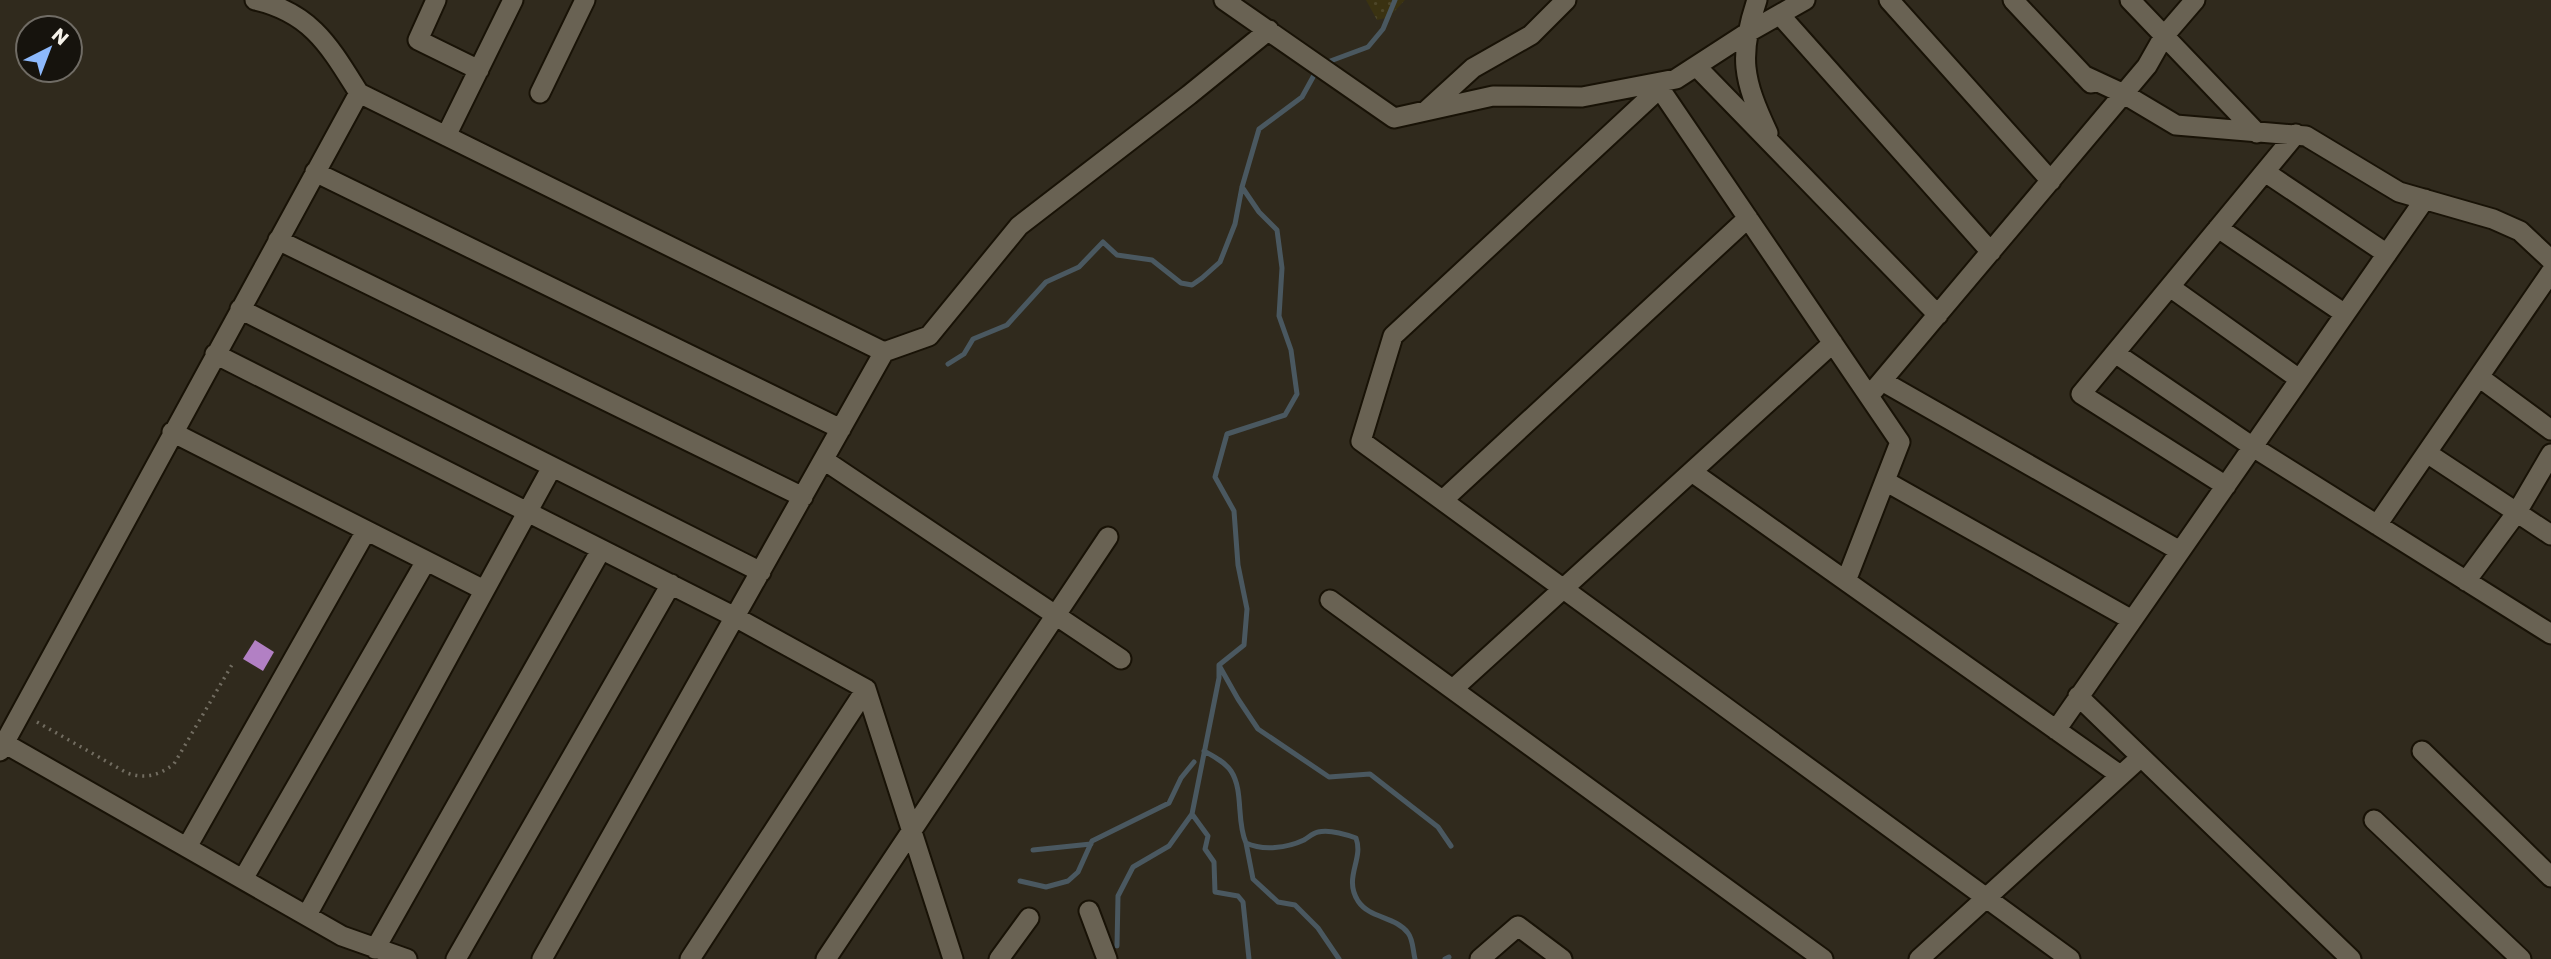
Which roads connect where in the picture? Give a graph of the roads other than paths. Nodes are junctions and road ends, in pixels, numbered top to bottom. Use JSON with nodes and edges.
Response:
{"nodes":[{"id":1,"x":255,"y":0,"type":"edge"},
{"id":2,"x":436,"y":0,"type":"edge"},
{"id":3,"x":513,"y":0,"type":"edge"},
{"id":4,"x":585,"y":0,"type":"edge"},
{"id":5,"x":1224,"y":0,"type":"edge"},
{"id":6,"x":1566,"y":0,"type":"edge"},
{"id":7,"x":1757,"y":0,"type":"edge"},
{"id":8,"x":1805,"y":0,"type":"edge"},
{"id":9,"x":1889,"y":0,"type":"edge"},
{"id":10,"x":2014,"y":0,"type":"edge"},
{"id":11,"x":2130,"y":0,"type":"edge"},
{"id":12,"x":2194,"y":0,"type":"edge"},
{"id":13,"x":1780,"y":15,"type":"junction"},
{"id":14,"x":1269,"y":30,"type":"junction"},
{"id":15,"x":1747,"y":33,"type":"junction"},
{"id":16,"x":2164,"y":36,"type":"junction"},
{"id":17,"x":1696,"y":66,"type":"junction"},
{"id":18,"x":479,"y":70,"type":"junction"},
{"id":19,"x":1658,"y":85,"type":"junction"},
{"id":20,"x":359,"y":93,"type":"junction"},
{"id":21,"x":540,"y":93,"type":"dead end"},
{"id":22,"x":2118,"y":101,"type":"junction"},
{"id":23,"x":1426,"y":111,"type":"junction"},
{"id":24,"x":2257,"y":133,"type":"junction"},
{"id":25,"x":2296,"y":134,"type":"junction"},
{"id":26,"x":446,"y":136,"type":"junction"},
{"id":27,"x":1774,"y":146,"type":"junction"},
{"id":28,"x":315,"y":172,"type":"junction"},
{"id":29,"x":2265,"y":172,"type":"junction"},
{"id":30,"x":2051,"y":181,"type":"junction"},
{"id":31,"x":2425,"y":199,"type":"junction"},
{"id":32,"x":1748,"y":218,"type":"junction"},
{"id":33,"x":2218,"y":228,"type":"junction"},
{"id":34,"x":278,"y":240,"type":"junction"},
{"id":35,"x":1991,"y":252,"type":"junction"},
{"id":36,"x":2387,"y":254,"type":"junction"},
{"id":37,"x":2551,"y":260,"type":"edge"},
{"id":38,"x":2551,"y":272,"type":"edge"},
{"id":39,"x":2170,"y":287,"type":"junction"},
{"id":40,"x":240,"y":309,"type":"junction"},
{"id":41,"x":2345,"y":314,"type":"junction"},
{"id":42,"x":1938,"y":315,"type":"junction"},
{"id":43,"x":1833,"y":343,"type":"junction"},
{"id":44,"x":884,"y":352,"type":"junction"},
{"id":45,"x":2115,"y":354,"type":"junction"},
{"id":46,"x":215,"y":355,"type":"junction"},
{"id":47,"x":2479,"y":377,"type":"junction"},
{"id":48,"x":2299,"y":379,"type":"junction"},
{"id":49,"x":1882,"y":381,"type":"junction"},
{"id":50,"x":1869,"y":396,"type":"junction"},
{"id":51,"x":841,"y":429,"type":"junction"},
{"id":52,"x":2551,"y":430,"type":"edge"},
{"id":53,"x":172,"y":432,"type":"junction"},
{"id":54,"x":2253,"y":447,"type":"junction"},
{"id":55,"x":2427,"y":453,"type":"junction"},
{"id":56,"x":2551,"y":454,"type":"edge"},
{"id":57,"x":824,"y":460,"type":"junction"},
{"id":58,"x":552,"y":467,"type":"junction"},
{"id":59,"x":1692,"y":472,"type":"junction"},
{"id":60,"x":1885,"y":481,"type":"junction"},
{"id":61,"x":2225,"y":486,"type":"junction"},
{"id":62,"x":803,"y":497,"type":"junction"},
{"id":63,"x":1443,"y":500,"type":"junction"},
{"id":64,"x":527,"y":512,"type":"junction"},
{"id":65,"x":2517,"y":512,"type":"junction"},
{"id":66,"x":2377,"y":525,"type":"junction"},
{"id":67,"x":366,"y":531,"type":"junction"},
{"id":68,"x":2551,"y":535,"type":"edge"},
{"id":69,"x":1108,"y":537,"type":"dead end"},
{"id":70,"x":601,"y":550,"type":"junction"},
{"id":71,"x":2180,"y":551,"type":"junction"},
{"id":72,"x":426,"y":561,"type":"junction"},
{"id":73,"x":761,"y":572,"type":"junction"},
{"id":74,"x":1846,"y":581,"type":"junction"},
{"id":75,"x":2466,"y":581,"type":"junction"},
{"id":76,"x":671,"y":584,"type":"junction"},
{"id":77,"x":1564,"y":589,"type":"junction"},
{"id":78,"x":484,"y":590,"type":"junction"},
{"id":79,"x":1330,"y":600,"type":"dead end"},
{"id":80,"x":1056,"y":615,"type":"junction"},
{"id":81,"x":735,"y":617,"type":"junction"},
{"id":82,"x":2132,"y":620,"type":"junction"},
{"id":83,"x":2551,"y":634,"type":"edge"},
{"id":84,"x":1121,"y":659,"type":"dead end"},
{"id":85,"x":866,"y":689,"type":"junction"},
{"id":86,"x":1453,"y":689,"type":"junction"},
{"id":87,"x":2078,"y":696,"type":"junction"},
{"id":88,"x":2056,"y":730,"type":"junction"},
{"id":89,"x":2,"y":747,"type":"edge"},
{"id":90,"x":2423,"y":751,"type":"dead end"},
{"id":91,"x":2141,"y":757,"type":"junction"},
{"id":92,"x":2120,"y":775,"type":"junction"},
{"id":93,"x":2374,"y":820,"type":"dead end"},
{"id":94,"x":912,"y":831,"type":"junction"},
{"id":95,"x":187,"y":847,"type":"junction"},
{"id":96,"x":2551,"y":877,"type":"edge"},
{"id":97,"x":243,"y":879,"type":"junction"},
{"id":98,"x":1986,"y":898,"type":"junction"},
{"id":99,"x":1089,"y":911,"type":"dead end"},
{"id":100,"x":307,"y":915,"type":"junction"},
{"id":101,"x":1029,"y":918,"type":"dead end"},
{"id":102,"x":376,"y":948,"type":"junction"},
{"id":103,"x":408,"y":959,"type":"edge"},
{"id":104,"x":456,"y":959,"type":"edge"},
{"id":105,"x":542,"y":959,"type":"edge"},
{"id":106,"x":690,"y":959,"type":"edge"},
{"id":107,"x":826,"y":959,"type":"edge"},
{"id":108,"x":953,"y":959,"type":"edge"},
{"id":109,"x":999,"y":959,"type":"edge"},
{"id":110,"x":1107,"y":959,"type":"edge"},
{"id":111,"x":1480,"y":959,"type":"edge"},
{"id":112,"x":1562,"y":959,"type":"edge"},
{"id":113,"x":1823,"y":959,"type":"edge"},
{"id":114,"x":1919,"y":959,"type":"edge"},
{"id":115,"x":2070,"y":959,"type":"edge"},
{"id":116,"x":2351,"y":959,"type":"edge"},
{"id":117,"x":2521,"y":959,"type":"edge"}],
"edges":[{"from":1,"to":20,"type":"street"},
{"from":2,"to":18,"type":"street"},
{"from":3,"to":18,"type":"street"},
{"from":4,"to":21,"type":"street"},
{"from":5,"to":14,"type":"street"},
{"from":6,"to":23,"type":"street"},
{"from":7,"to":15,"type":"street"},
{"from":8,"to":13,"type":"street"},
{"from":9,"to":30,"type":"street"},
{"from":10,"to":22,"type":"street"},
{"from":11,"to":16,"type":"street"},
{"from":12,"to":16,"type":"street"},
{"from":13,"to":15,"type":"street"},
{"from":13,"to":35,"type":"street"},
{"from":14,"to":23,"type":"street"},
{"from":14,"to":44,"type":"street"},
{"from":15,"to":17,"type":"street"},
{"from":15,"to":27,"type":"street"},
{"from":16,"to":22,"type":"street"},
{"from":16,"to":24,"type":"street"},
{"from":17,"to":19,"type":"street"},
{"from":17,"to":27,"type":"street"},
{"from":18,"to":26,"type":"street"},
{"from":19,"to":23,"type":"street"},
{"from":19,"to":32,"type":"street"},
{"from":19,"to":63,"type":"street"},
{"from":20,"to":26,"type":"street"},
{"from":20,"to":28,"type":"street"},
{"from":22,"to":24,"type":"street"},
{"from":22,"to":30,"type":"street"},
{"from":24,"to":25,"type":"street"},
{"from":25,"to":29,"type":"street"},
{"from":25,"to":31,"type":"street"},
{"from":26,"to":44,"type":"street"},
{"from":27,"to":42,"type":"street"},
{"from":28,"to":34,"type":"street"},
{"from":28,"to":51,"type":"street"},
{"from":29,"to":33,"type":"street"},
{"from":29,"to":36,"type":"street"},
{"from":30,"to":35,"type":"street"},
{"from":31,"to":36,"type":"street"},
{"from":31,"to":37,"type":"street"},
{"from":32,"to":43,"type":"street"},
{"from":32,"to":63,"type":"street"},
{"from":33,"to":39,"type":"street"},
{"from":33,"to":41,"type":"street"},
{"from":34,"to":40,"type":"street"},
{"from":34,"to":62,"type":"street"},
{"from":35,"to":42,"type":"street"},
{"from":36,"to":41,"type":"street"},
{"from":38,"to":47,"type":"street"},
{"from":39,"to":45,"type":"street"},
{"from":39,"to":48,"type":"street"},
{"from":40,"to":46,"type":"street"},
{"from":40,"to":58,"type":"street"},
{"from":41,"to":48,"type":"street"},
{"from":42,"to":49,"type":"street"},
{"from":43,"to":50,"type":"street"},
{"from":43,"to":59,"type":"street"},
{"from":44,"to":51,"type":"street"},
{"from":45,"to":54,"type":"street"},
{"from":45,"to":61,"type":"street"},
{"from":46,"to":53,"type":"street"},
{"from":46,"to":64,"type":"street"},
{"from":47,"to":52,"type":"street"},
{"from":47,"to":55,"type":"street"},
{"from":48,"to":54,"type":"street"},
{"from":49,"to":50,"type":"street"},
{"from":49,"to":71,"type":"street"},
{"from":50,"to":60,"type":"street"},
{"from":51,"to":57,"type":"street"},
{"from":53,"to":67,"type":"street"},
{"from":53,"to":89,"type":"street"},
{"from":54,"to":61,"type":"street"},
{"from":54,"to":66,"type":"street"},
{"from":55,"to":65,"type":"street"},
{"from":55,"to":66,"type":"street"},
{"from":56,"to":65,"type":"street"},
{"from":57,"to":62,"type":"street"},
{"from":57,"to":80,"type":"street"},
{"from":58,"to":64,"type":"street"},
{"from":58,"to":73,"type":"street"},
{"from":59,"to":74,"type":"street"},
{"from":59,"to":77,"type":"street"},
{"from":60,"to":74,"type":"street"},
{"from":60,"to":82,"type":"street"},
{"from":61,"to":71,"type":"street"},
{"from":62,"to":73,"type":"street"},
{"from":63,"to":77,"type":"street"},
{"from":64,"to":70,"type":"street"},
{"from":64,"to":78,"type":"street"},
{"from":65,"to":68,"type":"street"},
{"from":65,"to":75,"type":"street"},
{"from":66,"to":75,"type":"street"},
{"from":67,"to":72,"type":"street"},
{"from":67,"to":95,"type":"street"},
{"from":69,"to":80,"type":"street"},
{"from":70,"to":76,"type":"street"},
{"from":70,"to":102,"type":"street"},
{"from":71,"to":82,"type":"street"},
{"from":72,"to":78,"type":"street"},
{"from":72,"to":97,"type":"street"},
{"from":73,"to":81,"type":"street"},
{"from":74,"to":88,"type":"street"},
{"from":75,"to":83,"type":"street"},
{"from":76,"to":81,"type":"street"},
{"from":76,"to":104,"type":"street"},
{"from":77,"to":86,"type":"street"},
{"from":77,"to":98,"type":"street"},
{"from":78,"to":100,"type":"street"},
{"from":79,"to":86,"type":"street"},
{"from":80,"to":84,"type":"street"},
{"from":80,"to":94,"type":"street"},
{"from":81,"to":85,"type":"street"},
{"from":81,"to":105,"type":"street"},
{"from":82,"to":87,"type":"street"},
{"from":85,"to":94,"type":"street"},
{"from":85,"to":106,"type":"street"},
{"from":86,"to":113,"type":"street"},
{"from":87,"to":88,"type":"street"},
{"from":87,"to":91,"type":"street"},
{"from":88,"to":92,"type":"street"},
{"from":89,"to":95,"type":"street"},
{"from":90,"to":96,"type":"street"},
{"from":91,"to":92,"type":"street"},
{"from":91,"to":116,"type":"street"},
{"from":92,"to":98,"type":"street"},
{"from":93,"to":117,"type":"street"},
{"from":94,"to":107,"type":"street"},
{"from":94,"to":108,"type":"street"},
{"from":95,"to":97,"type":"street"},
{"from":97,"to":100,"type":"street"},
{"from":98,"to":114,"type":"street"},
{"from":98,"to":115,"type":"street"},
{"from":99,"to":110,"type":"street"},
{"from":100,"to":102,"type":"street"},
{"from":101,"to":109,"type":"street"},
{"from":102,"to":103,"type":"street"},
{"from":111,"to":112,"type":"street"}]}
